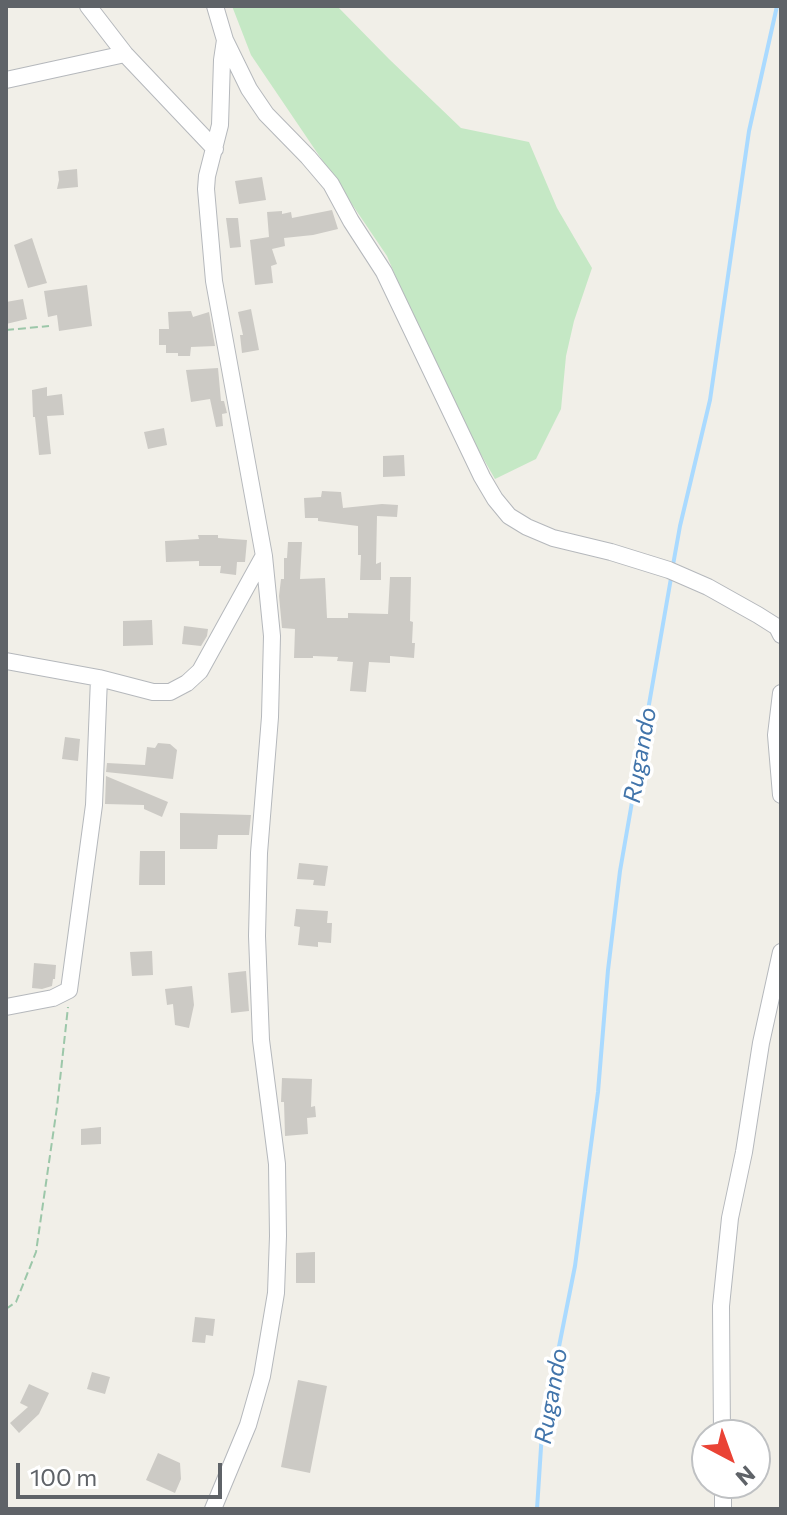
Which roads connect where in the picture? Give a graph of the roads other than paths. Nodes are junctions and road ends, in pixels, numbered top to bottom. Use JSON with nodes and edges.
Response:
{"nodes":[{"id":1,"x":88,"y":6,"type":"edge"},
{"id":2,"x":215,"y":6,"type":"edge"},
{"id":3,"x":225,"y":40,"type":"junction"},
{"id":4,"x":125,"y":54,"type":"junction"},
{"id":5,"x":6,"y":80,"type":"edge"},
{"id":6,"x":215,"y":149,"type":"junction"},
{"id":7,"x":264,"y":556,"type":"junction"},
{"id":8,"x":781,"y":635,"type":"edge"},
{"id":9,"x":6,"y":661,"type":"edge"},
{"id":10,"x":99,"y":678,"type":"junction"},
{"id":11,"x":781,"y":693,"type":"edge"},
{"id":12,"x":781,"y":795,"type":"edge"},
{"id":13,"x":781,"y":952,"type":"edge"},
{"id":14,"x":6,"y":1007,"type":"edge"},
{"id":15,"x":722,"y":1419,"type":"edge"},
{"id":16,"x":213,"y":1509,"type":"edge"}],
"edges":[{"from":1,"to":4,"type":"street"},
{"from":2,"to":3,"type":"street"},
{"from":3,"to":6,"type":"street"},
{"from":3,"to":8,"type":"street"},
{"from":4,"to":5,"type":"street"},
{"from":4,"to":6,"type":"street"},
{"from":6,"to":7,"type":"street"},
{"from":7,"to":10,"type":"street"},
{"from":7,"to":16,"type":"street"},
{"from":9,"to":10,"type":"street"},
{"from":10,"to":14,"type":"street"},
{"from":11,"to":12,"type":"street"},
{"from":13,"to":15,"type":"street"}]}
